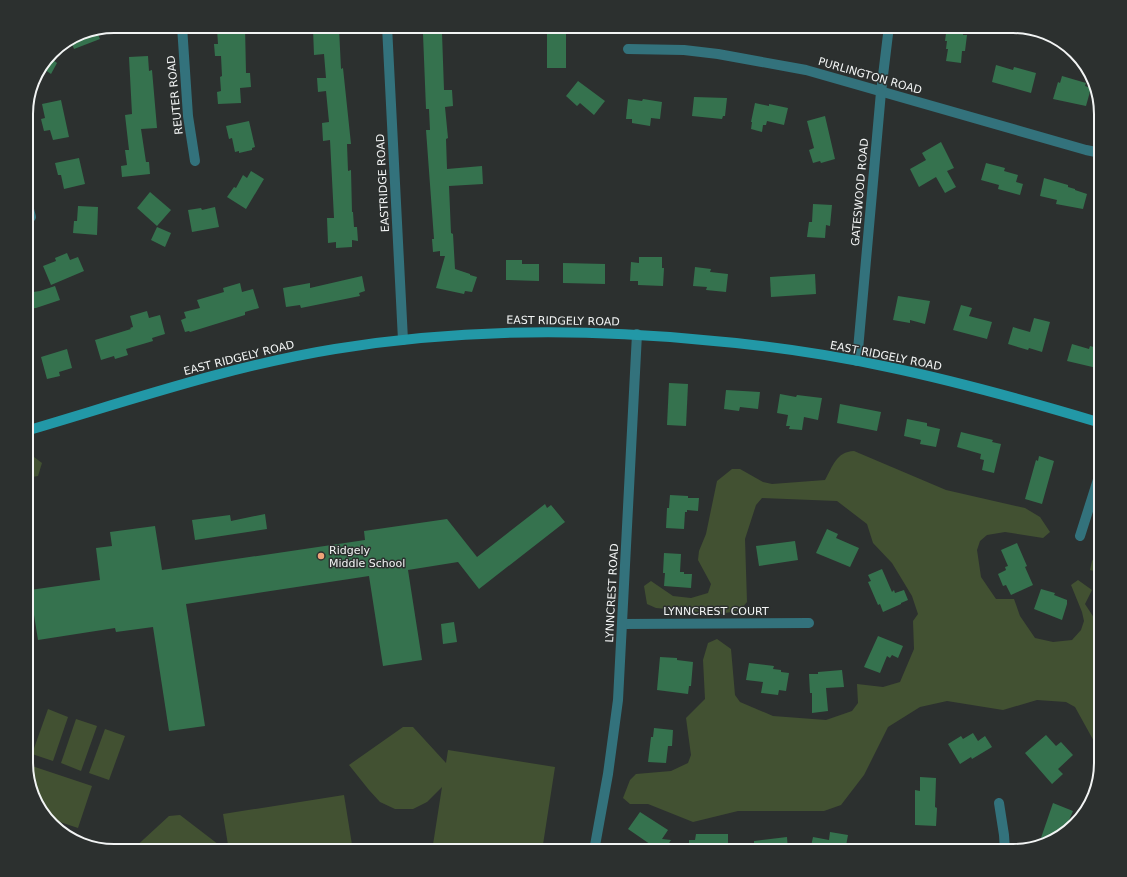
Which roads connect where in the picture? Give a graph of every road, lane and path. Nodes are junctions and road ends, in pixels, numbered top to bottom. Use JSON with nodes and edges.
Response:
{"nodes":[{"id":1,"x":182,"y":33,"type":"edge"},
{"id":2,"x":387,"y":33,"type":"edge"},
{"id":3,"x":888,"y":33,"type":"edge"},
{"id":4,"x":628,"y":49,"type":"dead end"},
{"id":5,"x":881,"y":92,"type":"junction"},
{"id":6,"x":1094,"y":151,"type":"edge"},
{"id":7,"x":195,"y":161,"type":"dead end"},
{"id":8,"x":637,"y":334,"type":"junction"},
{"id":9,"x":403,"y":340,"type":"junction"},
{"id":10,"x":857,"y":361,"type":"junction"},
{"id":11,"x":1094,"y":421,"type":"edge"},
{"id":12,"x":33,"y":429,"type":"edge"},
{"id":13,"x":1094,"y":492,"type":"edge"},
{"id":14,"x":1080,"y":536,"type":"dead end"},
{"id":15,"x":809,"y":623,"type":"dead end"},
{"id":16,"x":622,"y":624,"type":"junction"},
{"id":17,"x":999,"y":803,"type":"dead end"},
{"id":18,"x":595,"y":844,"type":"edge"},
{"id":19,"x":1005,"y":844,"type":"edge"}],
"edges":[{"from":1,"to":7,"type":"street","name":"REUTER ROAD"},
{"from":2,"to":9,"type":"street","name":"EASTRIDGE ROAD"},
{"from":3,"to":5,"type":"street","name":"GATESWOOD ROAD"},
{"from":4,"to":5,"type":"street","name":"PURLINGTON ROAD"},
{"from":5,"to":6,"type":"street","name":"PURLINGTON ROAD"},
{"from":5,"to":10,"type":"street","name":"GATESWOOD ROAD"},
{"from":8,"to":9,"type":"street","name":"EAST RIDGELY ROAD"},
{"from":8,"to":10,"type":"street","name":"EAST RIDGELY ROAD"},
{"from":8,"to":16,"type":"street","name":"LYNNCREST ROAD"},
{"from":9,"to":12,"type":"street","name":"EAST RIDGELY ROAD"},
{"from":10,"to":11,"type":"street","name":"EAST RIDGELY ROAD"},
{"from":13,"to":14,"type":"street"},
{"from":15,"to":16,"type":"street","name":"LYNNCREST COURT"},
{"from":16,"to":18,"type":"street","name":"LYNNCREST ROAD"},
{"from":17,"to":19,"type":"street"}]}
